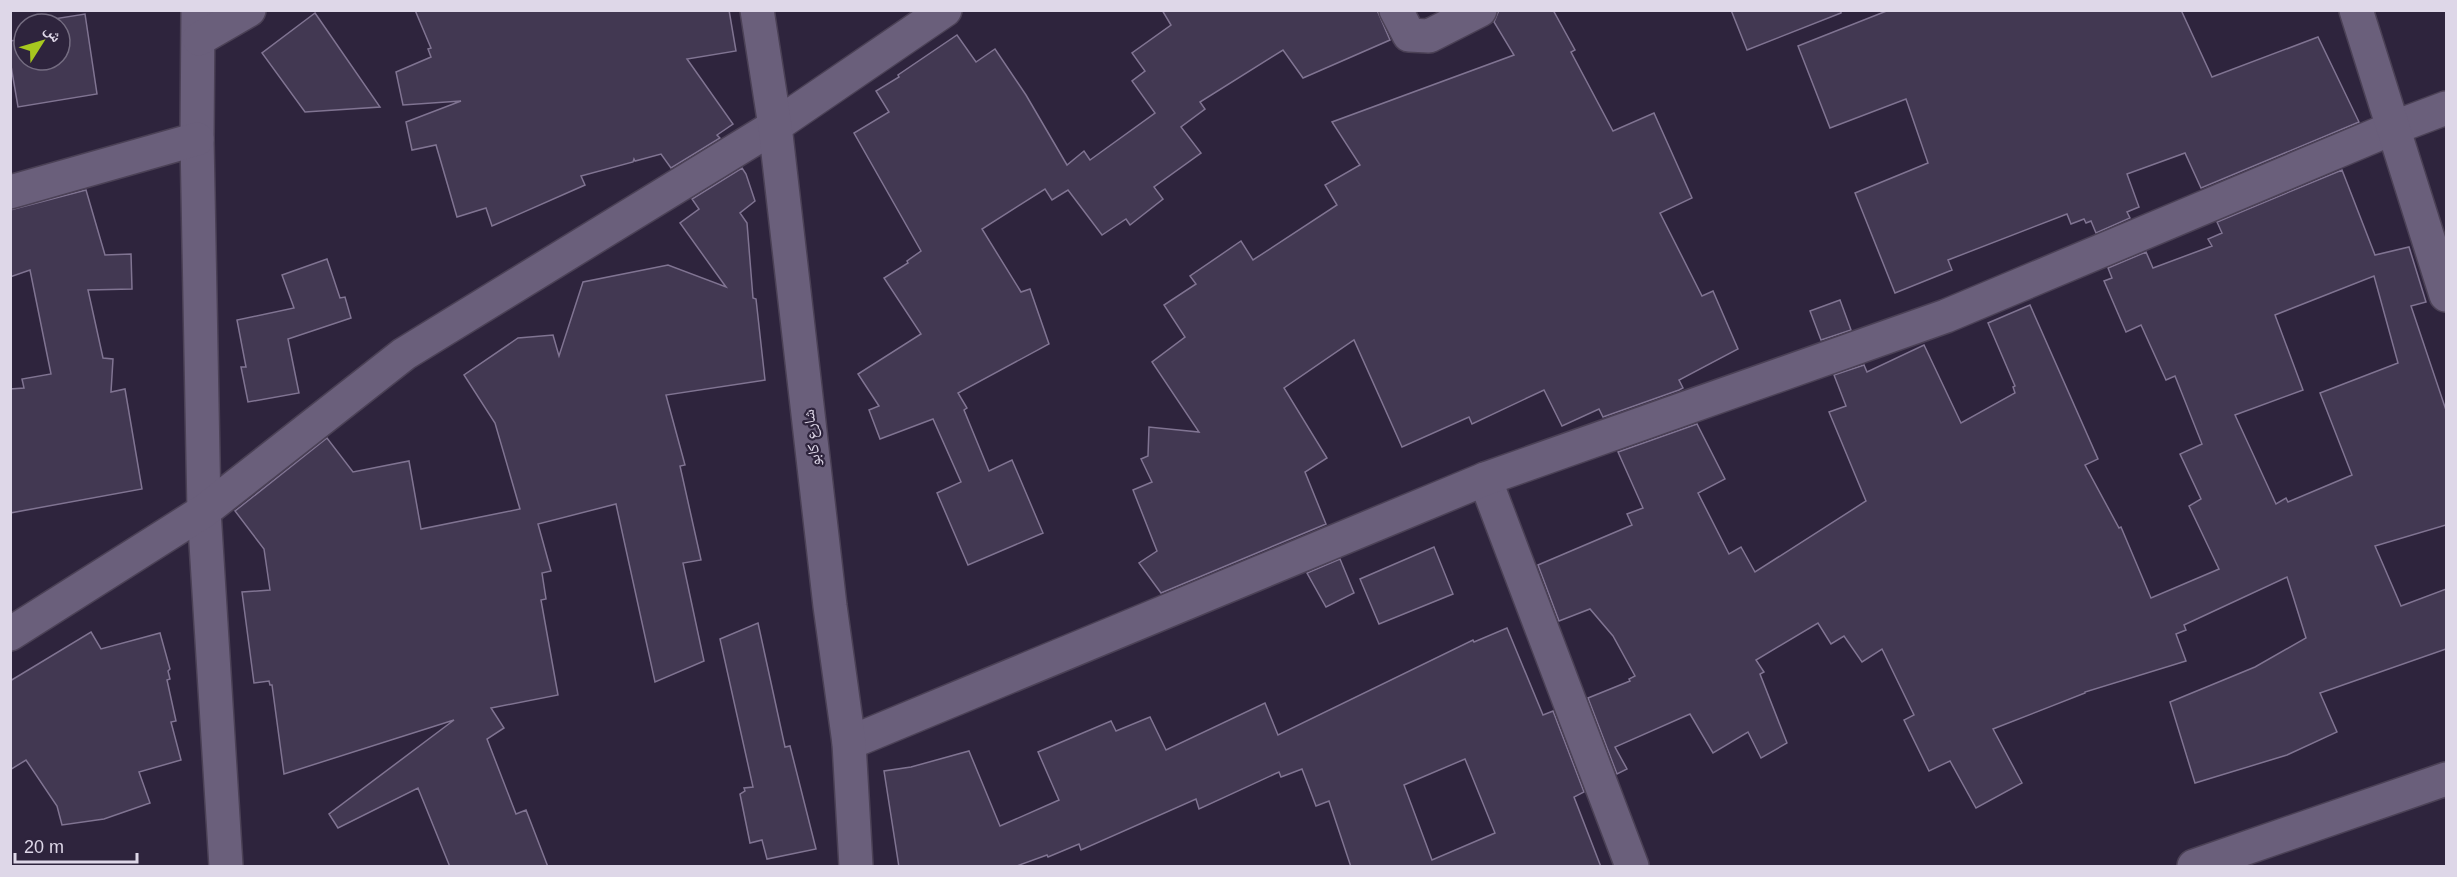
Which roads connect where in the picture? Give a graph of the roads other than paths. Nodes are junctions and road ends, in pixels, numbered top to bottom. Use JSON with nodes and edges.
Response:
{"nodes":[{"id":1,"x":249,"y":10,"type":"edge"},
{"id":2,"x":757,"y":10,"type":"edge"},
{"id":3,"x":945,"y":10,"type":"edge"},
{"id":4,"x":1396,"y":10,"type":"edge"},
{"id":5,"x":1480,"y":10,"type":"edge"},
{"id":6,"x":2356,"y":10,"type":"edge"},
{"id":7,"x":198,"y":25,"type":"edge"},
{"id":8,"x":2446,"y":108,"type":"edge"},
{"id":9,"x":775,"y":126,"type":"junction"},
{"id":10,"x":2393,"y":128,"type":"junction"},
{"id":11,"x":197,"y":139,"type":"junction"},
{"id":12,"x":10,"y":192,"type":"edge"},
{"id":13,"x":2446,"y":295,"type":"edge"},
{"id":14,"x":1485,"y":479,"type":"junction"},
{"id":15,"x":204,"y":511,"type":"junction"},
{"id":16,"x":10,"y":634,"type":"edge"},
{"id":17,"x":849,"y":743,"type":"junction"},
{"id":18,"x":2446,"y":779,"type":"edge"},
{"id":19,"x":226,"y":867,"type":"edge"},
{"id":20,"x":856,"y":867,"type":"edge"},
{"id":21,"x":1632,"y":867,"type":"edge"},
{"id":22,"x":2194,"y":867,"type":"edge"}],
"edges":[{"from":1,"to":7,"type":"street"},
{"from":2,"to":9,"type":"street","name":"شارع كابو"},
{"from":3,"to":9,"type":"street"},
{"from":4,"to":5,"type":"street"},
{"from":6,"to":10,"type":"street"},
{"from":7,"to":11,"type":"street"},
{"from":8,"to":10,"type":"street"},
{"from":9,"to":15,"type":"street"},
{"from":9,"to":17,"type":"street","name":"شارع كابو"},
{"from":10,"to":13,"type":"street"},
{"from":10,"to":14,"type":"street"},
{"from":11,"to":12,"type":"street"},
{"from":11,"to":15,"type":"street"},
{"from":14,"to":17,"type":"street"},
{"from":14,"to":21,"type":"street"},
{"from":15,"to":16,"type":"street"},
{"from":15,"to":19,"type":"street"},
{"from":17,"to":20,"type":"street","name":"شارع كابو"},
{"from":18,"to":22,"type":"street"}]}
